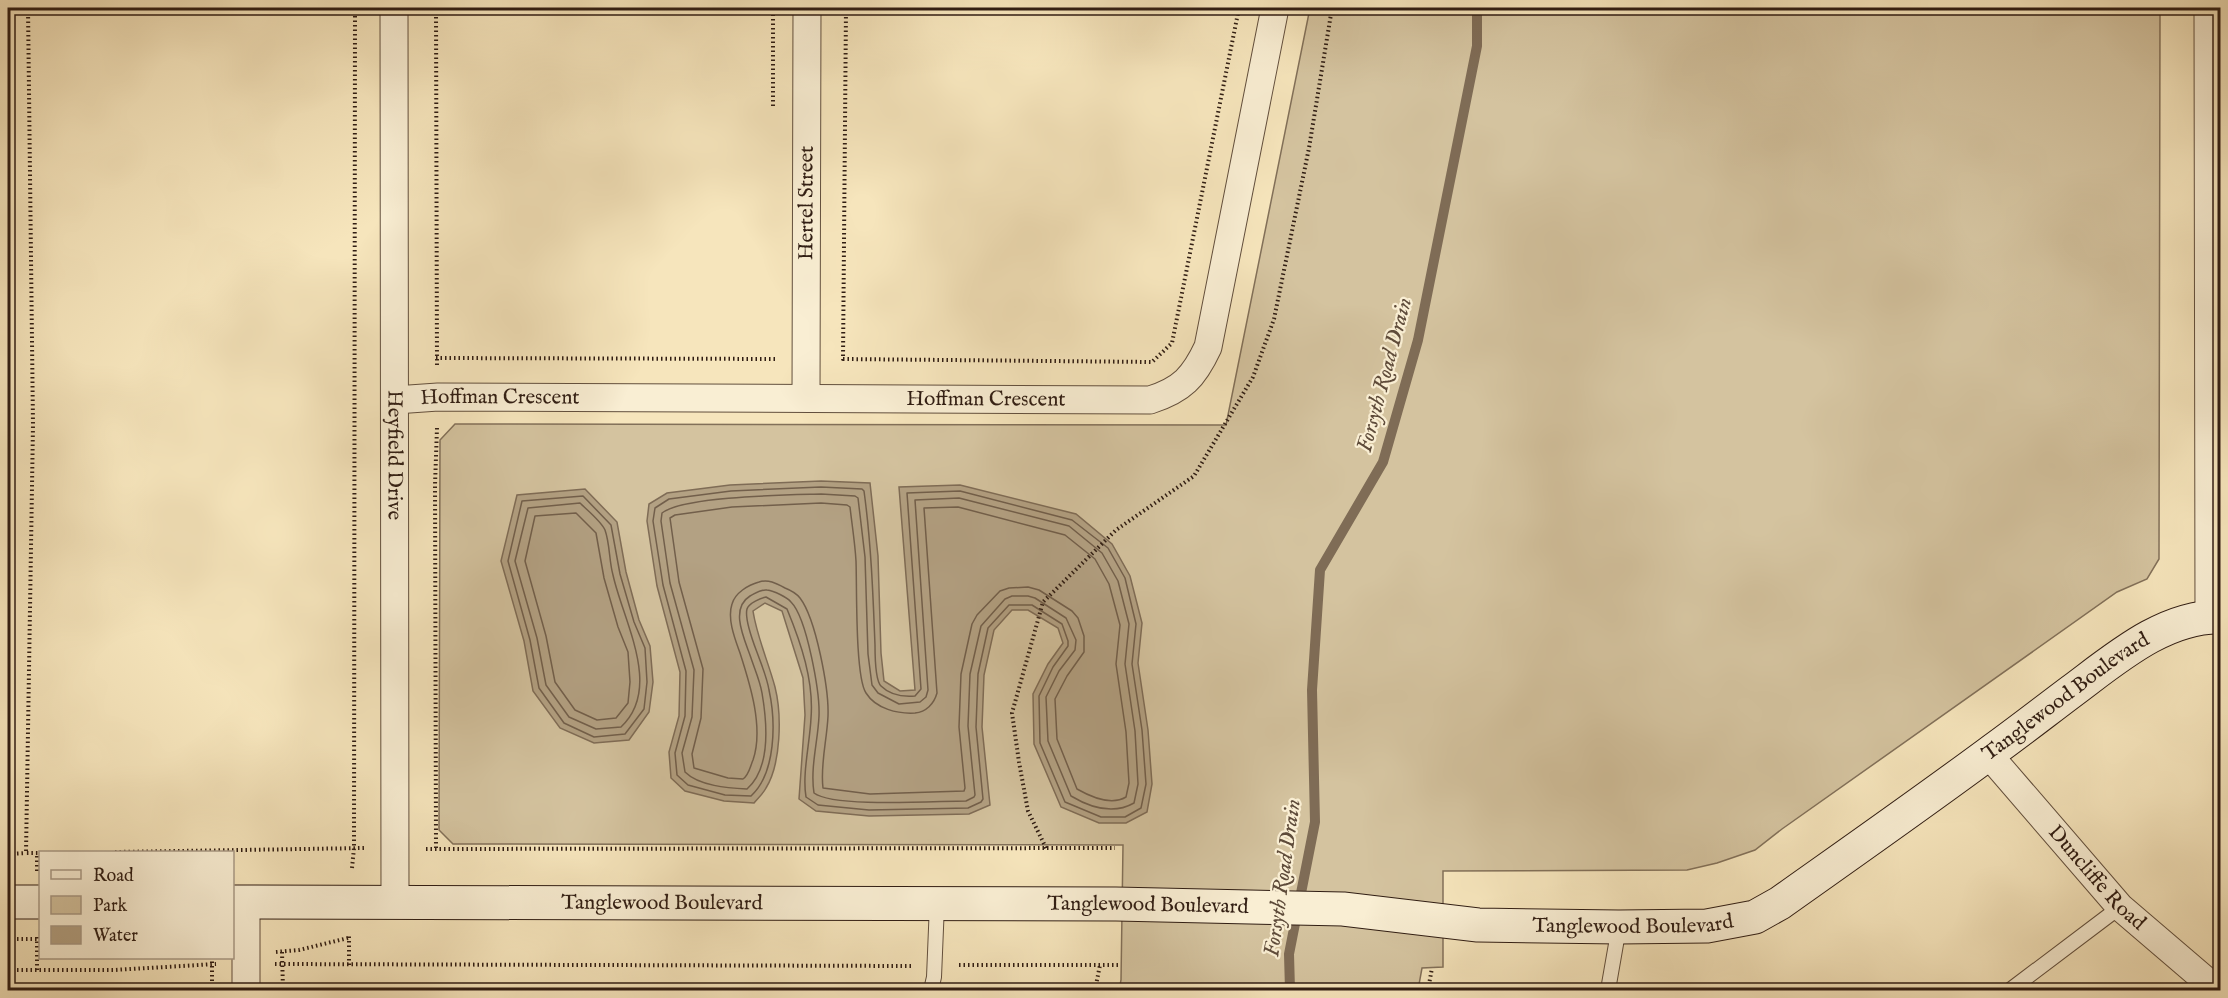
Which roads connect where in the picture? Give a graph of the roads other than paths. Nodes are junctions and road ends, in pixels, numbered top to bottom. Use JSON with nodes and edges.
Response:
{"nodes":[{"id":1,"x":394,"y":8,"type":"edge"},
{"id":2,"x":807,"y":8,"type":"edge"},
{"id":3,"x":1275,"y":8,"type":"edge"},
{"id":4,"x":2208,"y":8,"type":"edge"},
{"id":5,"x":806,"y":398,"type":"junction"},
{"id":6,"x":395,"y":400,"type":"junction"},
{"id":7,"x":2215,"y":616,"type":"edge"},
{"id":8,"x":1988,"y":754,"type":"junction"},
{"id":9,"x":8,"y":902,"type":"edge"},
{"id":10,"x":39,"y":902,"type":"edge"},
{"id":11,"x":239,"y":902,"type":"edge"},
{"id":12,"x":395,"y":903,"type":"junction"},
{"id":13,"x":937,"y":904,"type":"junction"},
{"id":14,"x":2120,"y":907,"type":"junction"},
{"id":15,"x":1619,"y":927,"type":"junction"},
{"id":16,"x":246,"y":990,"type":"edge"},
{"id":17,"x":931,"y":990,"type":"edge"},
{"id":18,"x":1608,"y":990,"type":"edge"},
{"id":19,"x":2010,"y":990,"type":"edge"},
{"id":20,"x":2217,"y":990,"type":"edge"}],
"edges":[{"from":1,"to":6,"type":"street","name":"Heyfield Drive"},
{"from":2,"to":5,"type":"street","name":"Hertel Street"},
{"from":3,"to":5,"type":"street","name":"Hoffman Crescent"},
{"from":4,"to":7,"type":"street"},
{"from":5,"to":6,"type":"street","name":"Hoffman Crescent"},
{"from":6,"to":12,"type":"street","name":"Heyfield Drive"},
{"from":7,"to":8,"type":"street","name":"Tanglewood Boulevard"},
{"from":8,"to":14,"type":"street","name":"Duncliffe Road"},
{"from":8,"to":15,"type":"street","name":"Tanglewood Boulevard"},
{"from":9,"to":10,"type":"street"},
{"from":11,"to":12,"type":"street","name":"Tanglewood Boulevard"},
{"from":11,"to":16,"type":"street"},
{"from":12,"to":13,"type":"street","name":"Tanglewood Boulevard"},
{"from":13,"to":15,"type":"street","name":"Tanglewood Boulevard"},
{"from":13,"to":17,"type":"lane"},
{"from":14,"to":19,"type":"lane"},
{"from":14,"to":20,"type":"street","name":"Duncliffe Road"},
{"from":15,"to":18,"type":"lane"}]}
